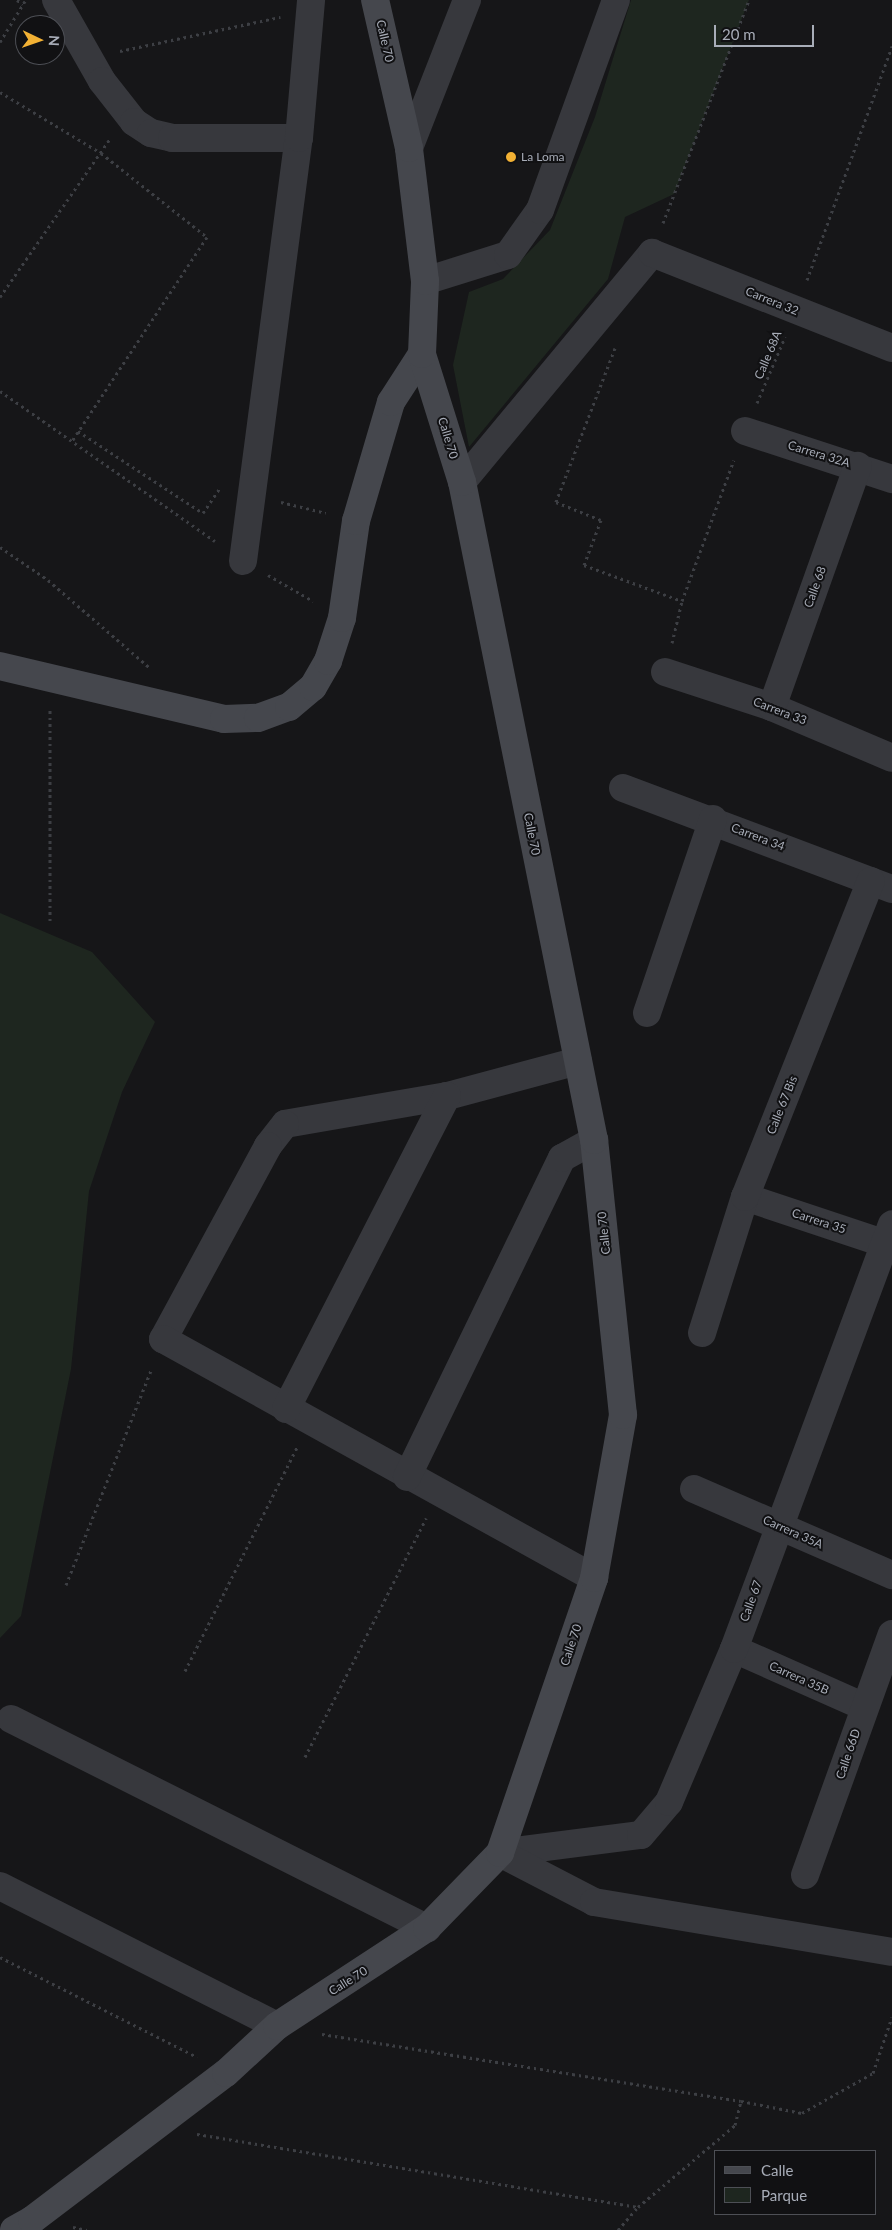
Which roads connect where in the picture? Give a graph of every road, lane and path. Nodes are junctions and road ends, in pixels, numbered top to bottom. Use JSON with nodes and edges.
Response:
{"nodes":[{"id":1,"x":17,"y":0,"type":"edge"},
{"id":2,"x":25,"y":0,"type":"edge"},
{"id":3,"x":56,"y":0,"type":"edge"},
{"id":4,"x":375,"y":0,"type":"edge"},
{"id":5,"x":467,"y":0,"type":"edge"},
{"id":6,"x":616,"y":0,"type":"edge"},
{"id":7,"x":749,"y":0,"type":"edge"},
{"id":8,"x":23,"y":4,"type":"junction"},
{"id":9,"x":312,"y":5,"type":"edge"},
{"id":10,"x":0,"y":42,"type":"edge"},
{"id":11,"x":892,"y":46,"type":"edge"},
{"id":12,"x":128,"y":47,"type":"dead end"},
{"id":13,"x":0,"y":92,"type":"edge"},
{"id":14,"x":128,"y":114,"type":"junction"},
{"id":15,"x":299,"y":138,"type":"junction"},
{"id":16,"x":409,"y":148,"type":"junction"},
{"id":17,"x":101,"y":153,"type":"junction"},
{"id":18,"x":652,"y":253,"type":"junction"},
{"id":19,"x":425,"y":281,"type":"junction"},
{"id":20,"x":0,"y":297,"type":"edge"},
{"id":21,"x":796,"y":311,"type":"junction"},
{"id":22,"x":616,"y":345,"type":"dead end"},
{"id":23,"x":892,"y":348,"type":"edge"},
{"id":24,"x":422,"y":354,"type":"junction"},
{"id":25,"x":0,"y":391,"type":"edge"},
{"id":26,"x":78,"y":431,"type":"junction"},
{"id":27,"x":745,"y":431,"type":"junction"},
{"id":28,"x":72,"y":441,"type":"junction"},
{"id":29,"x":858,"y":466,"type":"junction"},
{"id":30,"x":892,"y":479,"type":"edge"},
{"id":31,"x":462,"y":482,"type":"junction"},
{"id":32,"x":251,"y":494,"type":"junction"},
{"id":33,"x":203,"y":513,"type":"dead end"},
{"id":34,"x":356,"y":521,"type":"junction"},
{"id":35,"x":0,"y":547,"type":"edge"},
{"id":36,"x":243,"y":561,"type":"junction"},
{"id":37,"x":682,"y":602,"type":"junction"},
{"id":38,"x":342,"y":618,"type":"junction"},
{"id":39,"x":0,"y":666,"type":"edge"},
{"id":40,"x":153,"y":671,"type":"dead end"},
{"id":41,"x":664,"y":672,"type":"joint"},
{"id":42,"x":50,"y":678,"type":"junction"},
{"id":43,"x":772,"y":707,"type":"junction"},
{"id":44,"x":892,"y":758,"type":"edge"},
{"id":45,"x":623,"y":788,"type":"dead end"},
{"id":46,"x":713,"y":819,"type":"junction"},
{"id":47,"x":881,"y":885,"type":"edge"},
{"id":48,"x":50,"y":921,"type":"dead end"},
{"id":49,"x":647,"y":1014,"type":"dead end"},
{"id":50,"x":578,"y":1061,"type":"junction"},
{"id":51,"x":447,"y":1096,"type":"junction"},
{"id":52,"x":594,"y":1140,"type":"junction"},
{"id":53,"x":745,"y":1197,"type":"junction"},
{"id":54,"x":890,"y":1238,"type":"edge"},
{"id":55,"x":702,"y":1333,"type":"dead end"},
{"id":56,"x":163,"y":1339,"type":"junction"},
{"id":57,"x":286,"y":1409,"type":"junction"},
{"id":58,"x":310,"y":1422,"type":"junction"},
{"id":59,"x":407,"y":1477,"type":"junction"},
{"id":60,"x":694,"y":1488,"type":"dead end"},
{"id":61,"x":438,"y":1493,"type":"junction"},
{"id":62,"x":780,"y":1526,"type":"junction"},
{"id":63,"x":892,"y":1575,"type":"edge"},
{"id":64,"x":594,"y":1578,"type":"junction"},
{"id":65,"x":66,"y":1585,"type":"dead end"},
{"id":66,"x":892,"y":1634,"type":"edge"},
{"id":67,"x":734,"y":1649,"type":"junction"},
{"id":68,"x":185,"y":1672,"type":"dead end"},
{"id":69,"x":865,"y":1707,"type":"junction"},
{"id":70,"x":11,"y":1719,"type":"dead end"},
{"id":71,"x":305,"y":1756,"type":"dead end"},
{"id":72,"x":500,"y":1853,"type":"junction"},
{"id":73,"x":805,"y":1875,"type":"dead end"},
{"id":74,"x":0,"y":1886,"type":"edge"},
{"id":75,"x":427,"y":1928,"type":"junction"},
{"id":76,"x":892,"y":1952,"type":"edge"},
{"id":77,"x":0,"y":1957,"type":"edge"},
{"id":78,"x":892,"y":2017,"type":"edge"},
{"id":79,"x":277,"y":2026,"type":"junction"},
{"id":80,"x":226,"y":2072,"type":"junction"},
{"id":81,"x":741,"y":2101,"type":"junction"},
{"id":82,"x":154,"y":2126,"type":"junction"},
{"id":83,"x":638,"y":2207,"type":"junction"},
{"id":84,"x":14,"y":2230,"type":"edge"},
{"id":85,"x":618,"y":2230,"type":"edge"}],
"edges":[{"from":1,"to":8,"type":"path"},
{"from":2,"to":8,"type":"path"},
{"from":3,"to":14,"type":"street"},
{"from":4,"to":16,"type":"main road","name":"Calle 70"},
{"from":5,"to":16,"type":"street"},
{"from":6,"to":19,"type":"street"},
{"from":7,"to":18,"type":"path"},
{"from":8,"to":10,"type":"path"},
{"from":9,"to":12,"type":"path"},
{"from":9,"to":15,"type":"street"},
{"from":11,"to":21,"type":"path","name":"Calle 68A"},
{"from":13,"to":17,"type":"path"},
{"from":14,"to":15,"type":"street"},
{"from":14,"to":17,"type":"path"},
{"from":15,"to":32,"type":"street"},
{"from":16,"to":19,"type":"main road","name":"Calle 70"},
{"from":17,"to":20,"type":"path"},
{"from":17,"to":26,"type":"path"},
{"from":18,"to":21,"type":"street","name":"Carrera 32"},
{"from":18,"to":31,"type":"street"},
{"from":19,"to":24,"type":"main road","name":"Calle 70"},
{"from":21,"to":23,"type":"street","name":"Carrera 32"},
{"from":21,"to":27,"type":"path","name":"Calle 68A"},
{"from":22,"to":37,"type":"path"},
{"from":24,"to":31,"type":"main road","name":"Calle 70"},
{"from":24,"to":34,"type":"main road"},
{"from":25,"to":28,"type":"path"},
{"from":26,"to":28,"type":"path"},
{"from":26,"to":33,"type":"path"},
{"from":27,"to":29,"type":"street","name":"Carrera 32A"},
{"from":27,"to":37,"type":"path","name":"Calle 68A"},
{"from":28,"to":36,"type":"path"},
{"from":29,"to":30,"type":"street","name":"Carrera 32A"},
{"from":29,"to":43,"type":"street","name":"Calle 68"},
{"from":31,"to":50,"type":"main road","name":"Calle 70"},
{"from":32,"to":34,"type":"path"},
{"from":32,"to":36,"type":"street"},
{"from":34,"to":38,"type":"main road"},
{"from":35,"to":40,"type":"path"},
{"from":36,"to":38,"type":"path"},
{"from":37,"to":41,"type":"path","name":"Calle 68A"},
{"from":38,"to":42,"type":"main road"},
{"from":39,"to":42,"type":"main road"},
{"from":41,"to":43,"type":"street","name":"Carrera 33"},
{"from":42,"to":48,"type":"path"},
{"from":43,"to":44,"type":"street","name":"Carrera 33"},
{"from":45,"to":46,"type":"street","name":"Carrera 34"},
{"from":46,"to":47,"type":"street","name":"Carrera 34"},
{"from":46,"to":49,"type":"street"},
{"from":47,"to":53,"type":"street","name":"Calle 67 Bis"},
{"from":50,"to":51,"type":"street"},
{"from":50,"to":52,"type":"main road","name":"Calle 70"},
{"from":51,"to":56,"type":"street"},
{"from":51,"to":57,"type":"street"},
{"from":52,"to":59,"type":"street"},
{"from":52,"to":64,"type":"main road","name":"Calle 70"},
{"from":53,"to":54,"type":"street","name":"Carrera 35"},
{"from":53,"to":55,"type":"street","name":"Calle 67 Bis"},
{"from":54,"to":62,"type":"street","name":"Calle 67"},
{"from":56,"to":57,"type":"street"},
{"from":56,"to":65,"type":"path"},
{"from":57,"to":58,"type":"street"},
{"from":58,"to":59,"type":"street"},
{"from":58,"to":68,"type":"path"},
{"from":59,"to":61,"type":"street"},
{"from":60,"to":62,"type":"street","name":"Carrera 35A"},
{"from":61,"to":64,"type":"street"},
{"from":61,"to":71,"type":"path"},
{"from":62,"to":63,"type":"street","name":"Carrera 35A"},
{"from":62,"to":67,"type":"street","name":"Calle 67"},
{"from":64,"to":72,"type":"main road","name":"Calle 70"},
{"from":66,"to":69,"type":"street","name":"Calle 66D"},
{"from":67,"to":69,"type":"street","name":"Carrera 35B"},
{"from":67,"to":72,"type":"street","name":"Calle 67"},
{"from":69,"to":73,"type":"street","name":"Calle 66D"},
{"from":70,"to":75,"type":"street"},
{"from":72,"to":75,"type":"main road","name":"Calle 70"},
{"from":72,"to":76,"type":"street"},
{"from":74,"to":79,"type":"street"},
{"from":75,"to":79,"type":"main road","name":"Calle 70"},
{"from":77,"to":80,"type":"path"},
{"from":78,"to":81,"type":"path"},
{"from":79,"to":80,"type":"main road","name":"Calle 70"},
{"from":79,"to":81,"type":"path"},
{"from":80,"to":82,"type":"main road","name":"Calle 70"},
{"from":81,"to":83,"type":"path"},
{"from":82,"to":83,"type":"path"},
{"from":82,"to":84,"type":"main road","name":"Calle 70"},
{"from":83,"to":85,"type":"path"}]}
